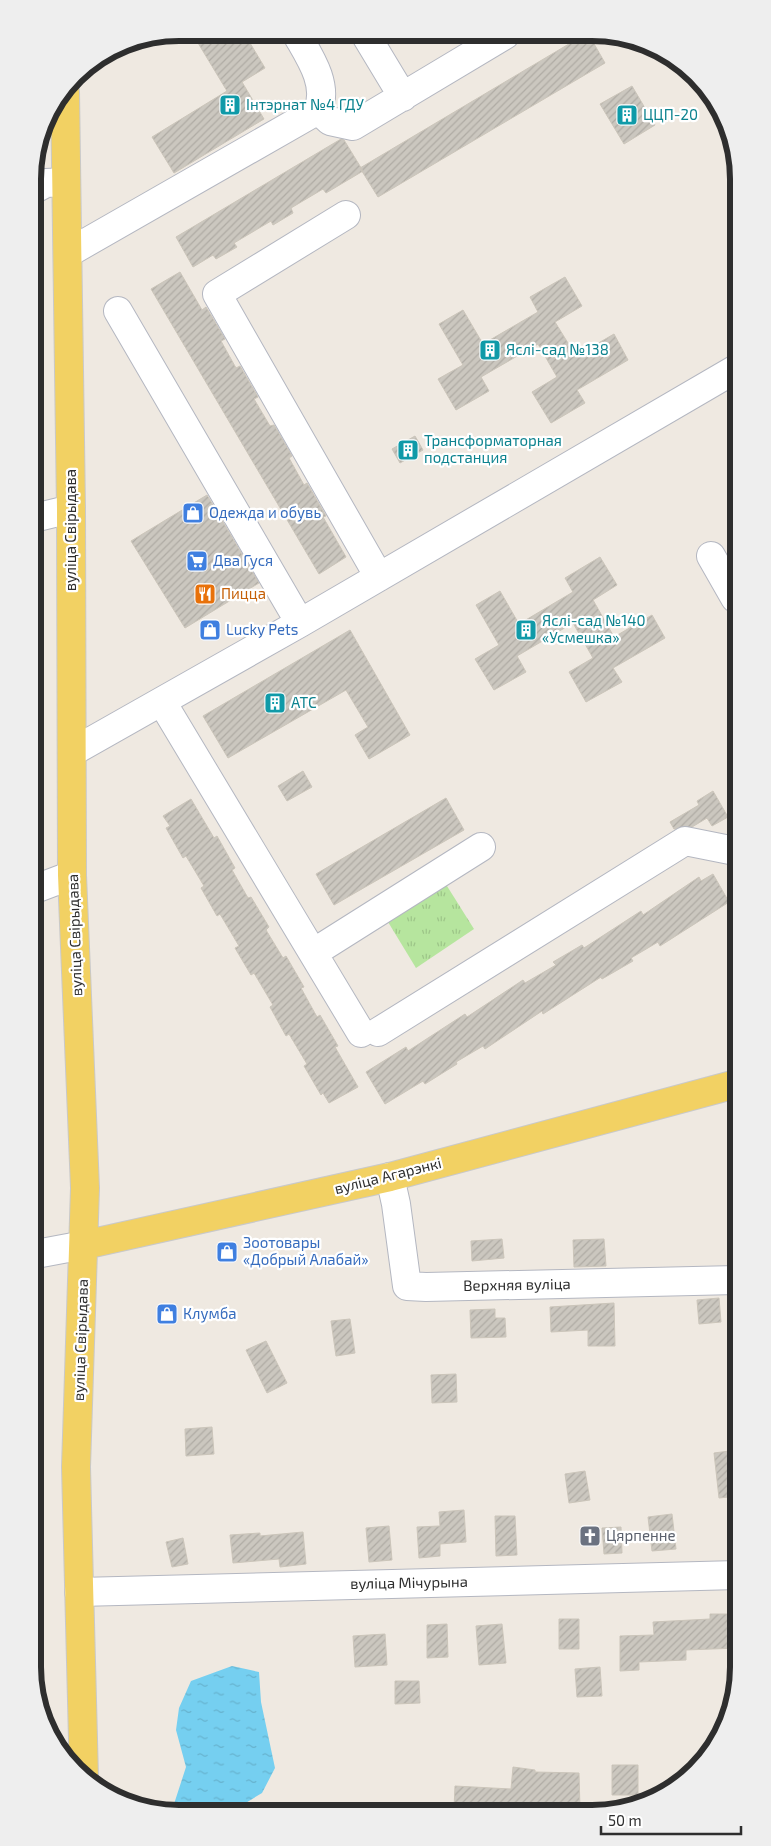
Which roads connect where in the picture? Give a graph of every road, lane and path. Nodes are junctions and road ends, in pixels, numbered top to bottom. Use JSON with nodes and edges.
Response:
{"nodes":[{"id":1,"x":301,"y":41,"type":"edge"},
{"id":2,"x":369,"y":41,"type":"edge"},
{"id":3,"x":494,"y":41,"type":"edge"},
{"id":4,"x":403,"y":97,"type":"junction"},
{"id":5,"x":65,"y":101,"type":"edge"},
{"id":6,"x":318,"y":110,"type":"junction"},
{"id":7,"x":66,"y":182,"type":"junction"},
{"id":8,"x":42,"y":185,"type":"edge"},
{"id":9,"x":346,"y":215,"type":"dead end"},
{"id":10,"x":68,"y":253,"type":"junction"},
{"id":11,"x":118,"y":311,"type":"dead end"},
{"id":12,"x":730,"y":372,"type":"edge"},
{"id":13,"x":71,"y":508,"type":"junction"},
{"id":14,"x":42,"y":516,"type":"edge"},
{"id":15,"x":711,"y":556,"type":"dead end"},
{"id":16,"x":379,"y":577,"type":"junction"},
{"id":17,"x":730,"y":589,"type":"edge"},
{"id":18,"x":300,"y":623,"type":"junction"},
{"id":19,"x":162,"y":702,"type":"junction"},
{"id":20,"x":72,"y":752,"type":"junction"},
{"id":21,"x":481,"y":847,"type":"dead end"},
{"id":22,"x":730,"y":850,"type":"edge"},
{"id":23,"x":72,"y":875,"type":"junction"},
{"id":24,"x":42,"y":887,"type":"edge"},
{"id":25,"x":313,"y":953,"type":"junction"},
{"id":26,"x":729,"y":1086,"type":"edge"},
{"id":27,"x":390,"y":1177,"type":"junction"},
{"id":28,"x":84,"y":1245,"type":"junction"},
{"id":29,"x":41,"y":1253,"type":"edge"},
{"id":30,"x":729,"y":1280,"type":"edge"},
{"id":31,"x":729,"y":1575,"type":"edge"},
{"id":32,"x":79,"y":1592,"type":"junction"},
{"id":33,"x":84,"y":1767,"type":"edge"}],
"edges":[{"from":1,"to":6,"type":"street"},
{"from":2,"to":4,"type":"street"},
{"from":3,"to":4,"type":"street"},
{"from":4,"to":6,"type":"street"},
{"from":5,"to":7,"type":"main road","name":"вуліца Свірыдава"},
{"from":6,"to":10,"type":"street"},
{"from":7,"to":8,"type":"street"},
{"from":7,"to":10,"type":"main road","name":"вуліца Свірыдава"},
{"from":9,"to":16,"type":"street"},
{"from":10,"to":13,"type":"main road","name":"вуліца Свірыдава"},
{"from":11,"to":18,"type":"street"},
{"from":12,"to":16,"type":"street"},
{"from":13,"to":14,"type":"street"},
{"from":13,"to":20,"type":"main road","name":"вуліца Свірыдава"},
{"from":15,"to":17,"type":"street"},
{"from":16,"to":18,"type":"street"},
{"from":18,"to":19,"type":"street"},
{"from":19,"to":20,"type":"street"},
{"from":19,"to":25,"type":"street"},
{"from":20,"to":23,"type":"main road","name":"вуліца Свірыдава"},
{"from":21,"to":25,"type":"street"},
{"from":22,"to":25,"type":"street"},
{"from":23,"to":24,"type":"street"},
{"from":23,"to":28,"type":"main road","name":"вуліца Свірыдава"},
{"from":26,"to":27,"type":"main road","name":"вуліца Агарэнкі"},
{"from":27,"to":28,"type":"main road","name":"вуліца Агарэнкі"},
{"from":27,"to":30,"type":"street","name":"Верхняя вуліца"},
{"from":28,"to":29,"type":"street","name":"вуліца Агарэнкі"},
{"from":28,"to":32,"type":"main road","name":"вуліца Свірыдава"},
{"from":31,"to":32,"type":"street","name":"вуліца Мічурына"},
{"from":32,"to":33,"type":"main road","name":"вуліца Свірыдава"}]}
